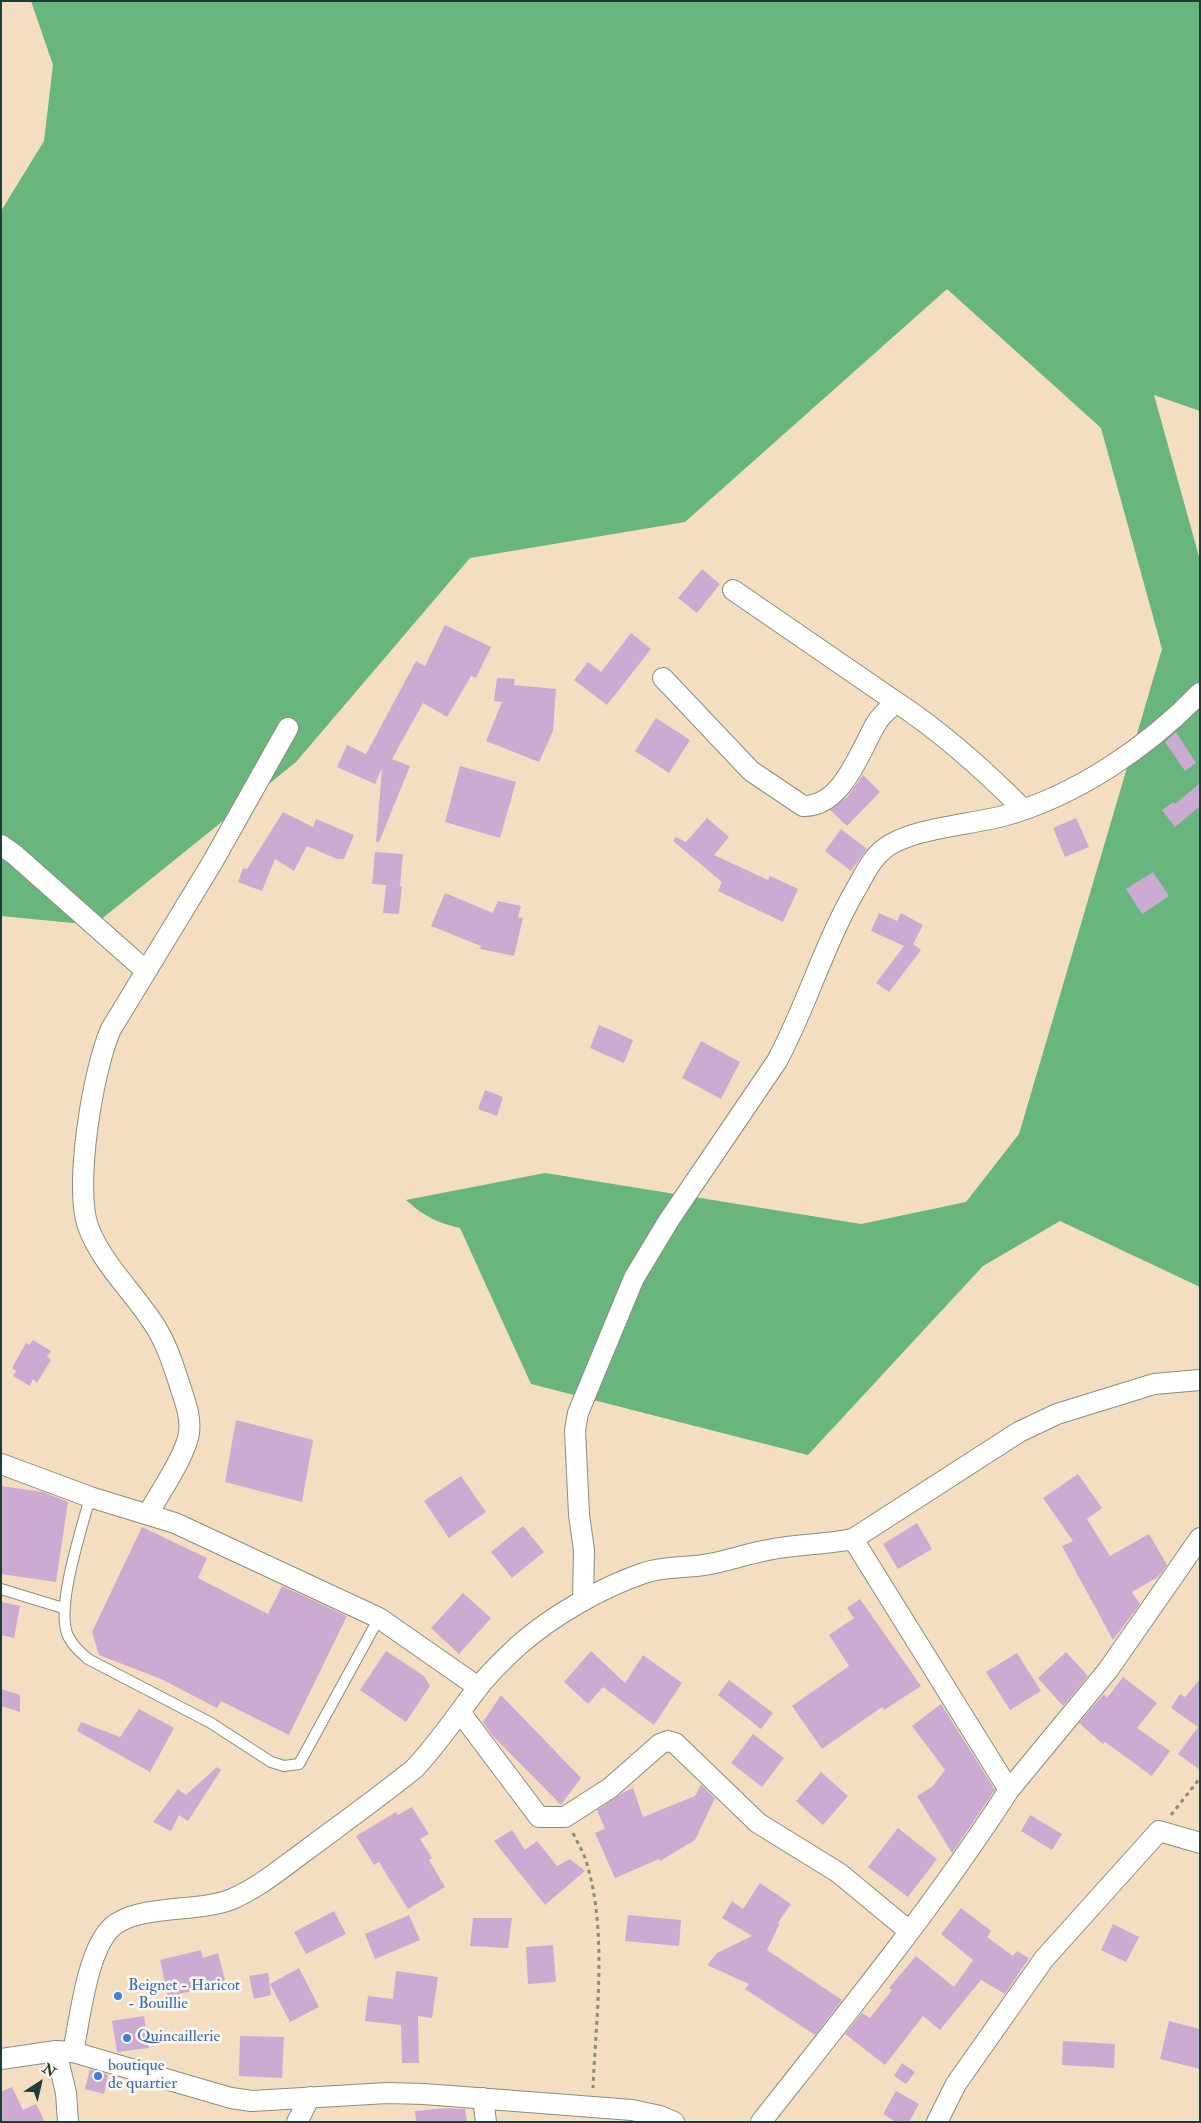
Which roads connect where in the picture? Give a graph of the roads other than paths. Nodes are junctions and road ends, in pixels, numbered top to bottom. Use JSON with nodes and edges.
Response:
{"nodes":[{"id":1,"x":733,"y":590,"type":"dead end"},
{"id":2,"x":663,"y":678,"type":"dead end"},
{"id":3,"x":1200,"y":693,"type":"edge"},
{"id":4,"x":896,"y":702,"type":"junction"},
{"id":5,"x":288,"y":728,"type":"dead end"},
{"id":6,"x":1022,"y":808,"type":"junction"},
{"id":7,"x":1,"y":845,"type":"edge"},
{"id":8,"x":146,"y":971,"type":"junction"},
{"id":9,"x":1200,"y":1380,"type":"edge"},
{"id":10,"x":1,"y":1464,"type":"edge"},
{"id":11,"x":90,"y":1497,"type":"junction"},
{"id":12,"x":148,"y":1514,"type":"junction"},
{"id":13,"x":1200,"y":1538,"type":"edge"},
{"id":14,"x":853,"y":1539,"type":"junction"},
{"id":15,"x":1,"y":1589,"type":"edge"},
{"id":16,"x":583,"y":1601,"type":"junction"},
{"id":17,"x":63,"y":1608,"type":"junction"},
{"id":18,"x":380,"y":1618,"type":"junction"},
{"id":19,"x":478,"y":1687,"type":"junction"},
{"id":20,"x":460,"y":1712,"type":"junction"},
{"id":21,"x":1010,"y":1790,"type":"junction"},
{"id":22,"x":1200,"y":1842,"type":"edge"},
{"id":23,"x":909,"y":1931,"type":"junction"},
{"id":24,"x":64,"y":2052,"type":"junction"},
{"id":25,"x":1,"y":2059,"type":"edge"},
{"id":26,"x":310,"y":2097,"type":"junction"},
{"id":27,"x":483,"y":2098,"type":"junction"},
{"id":28,"x":619,"y":2115,"type":"edge"},
{"id":29,"x":68,"y":2122,"type":"edge"},
{"id":30,"x":297,"y":2122,"type":"edge"},
{"id":31,"x":486,"y":2122,"type":"edge"},
{"id":32,"x":674,"y":2122,"type":"edge"},
{"id":33,"x":761,"y":2122,"type":"edge"},
{"id":34,"x":937,"y":2122,"type":"edge"}],
"edges":[{"from":1,"to":4,"type":"street"},
{"from":2,"to":4,"type":"street"},
{"from":3,"to":6,"type":"street"},
{"from":4,"to":6,"type":"street"},
{"from":5,"to":8,"type":"street"},
{"from":6,"to":16,"type":"street"},
{"from":7,"to":8,"type":"street"},
{"from":8,"to":12,"type":"street"},
{"from":9,"to":14,"type":"street"},
{"from":10,"to":11,"type":"street"},
{"from":11,"to":12,"type":"street"},
{"from":11,"to":17,"type":"lane"},
{"from":12,"to":18,"type":"street"},
{"from":13,"to":21,"type":"street"},
{"from":14,"to":16,"type":"street"},
{"from":14,"to":21,"type":"street"},
{"from":15,"to":17,"type":"lane"},
{"from":16,"to":19,"type":"street"},
{"from":17,"to":18,"type":"lane"},
{"from":18,"to":19,"type":"street"},
{"from":19,"to":20,"type":"street"},
{"from":20,"to":23,"type":"street"},
{"from":20,"to":24,"type":"street"},
{"from":21,"to":23,"type":"street"},
{"from":22,"to":34,"type":"street"},
{"from":23,"to":33,"type":"street"},
{"from":24,"to":25,"type":"street"},
{"from":24,"to":26,"type":"street"},
{"from":24,"to":29,"type":"street"},
{"from":26,"to":27,"type":"street"},
{"from":26,"to":30,"type":"street"},
{"from":27,"to":28,"type":"street"},
{"from":27,"to":31,"type":"street"},
{"from":28,"to":32,"type":"street"}]}
